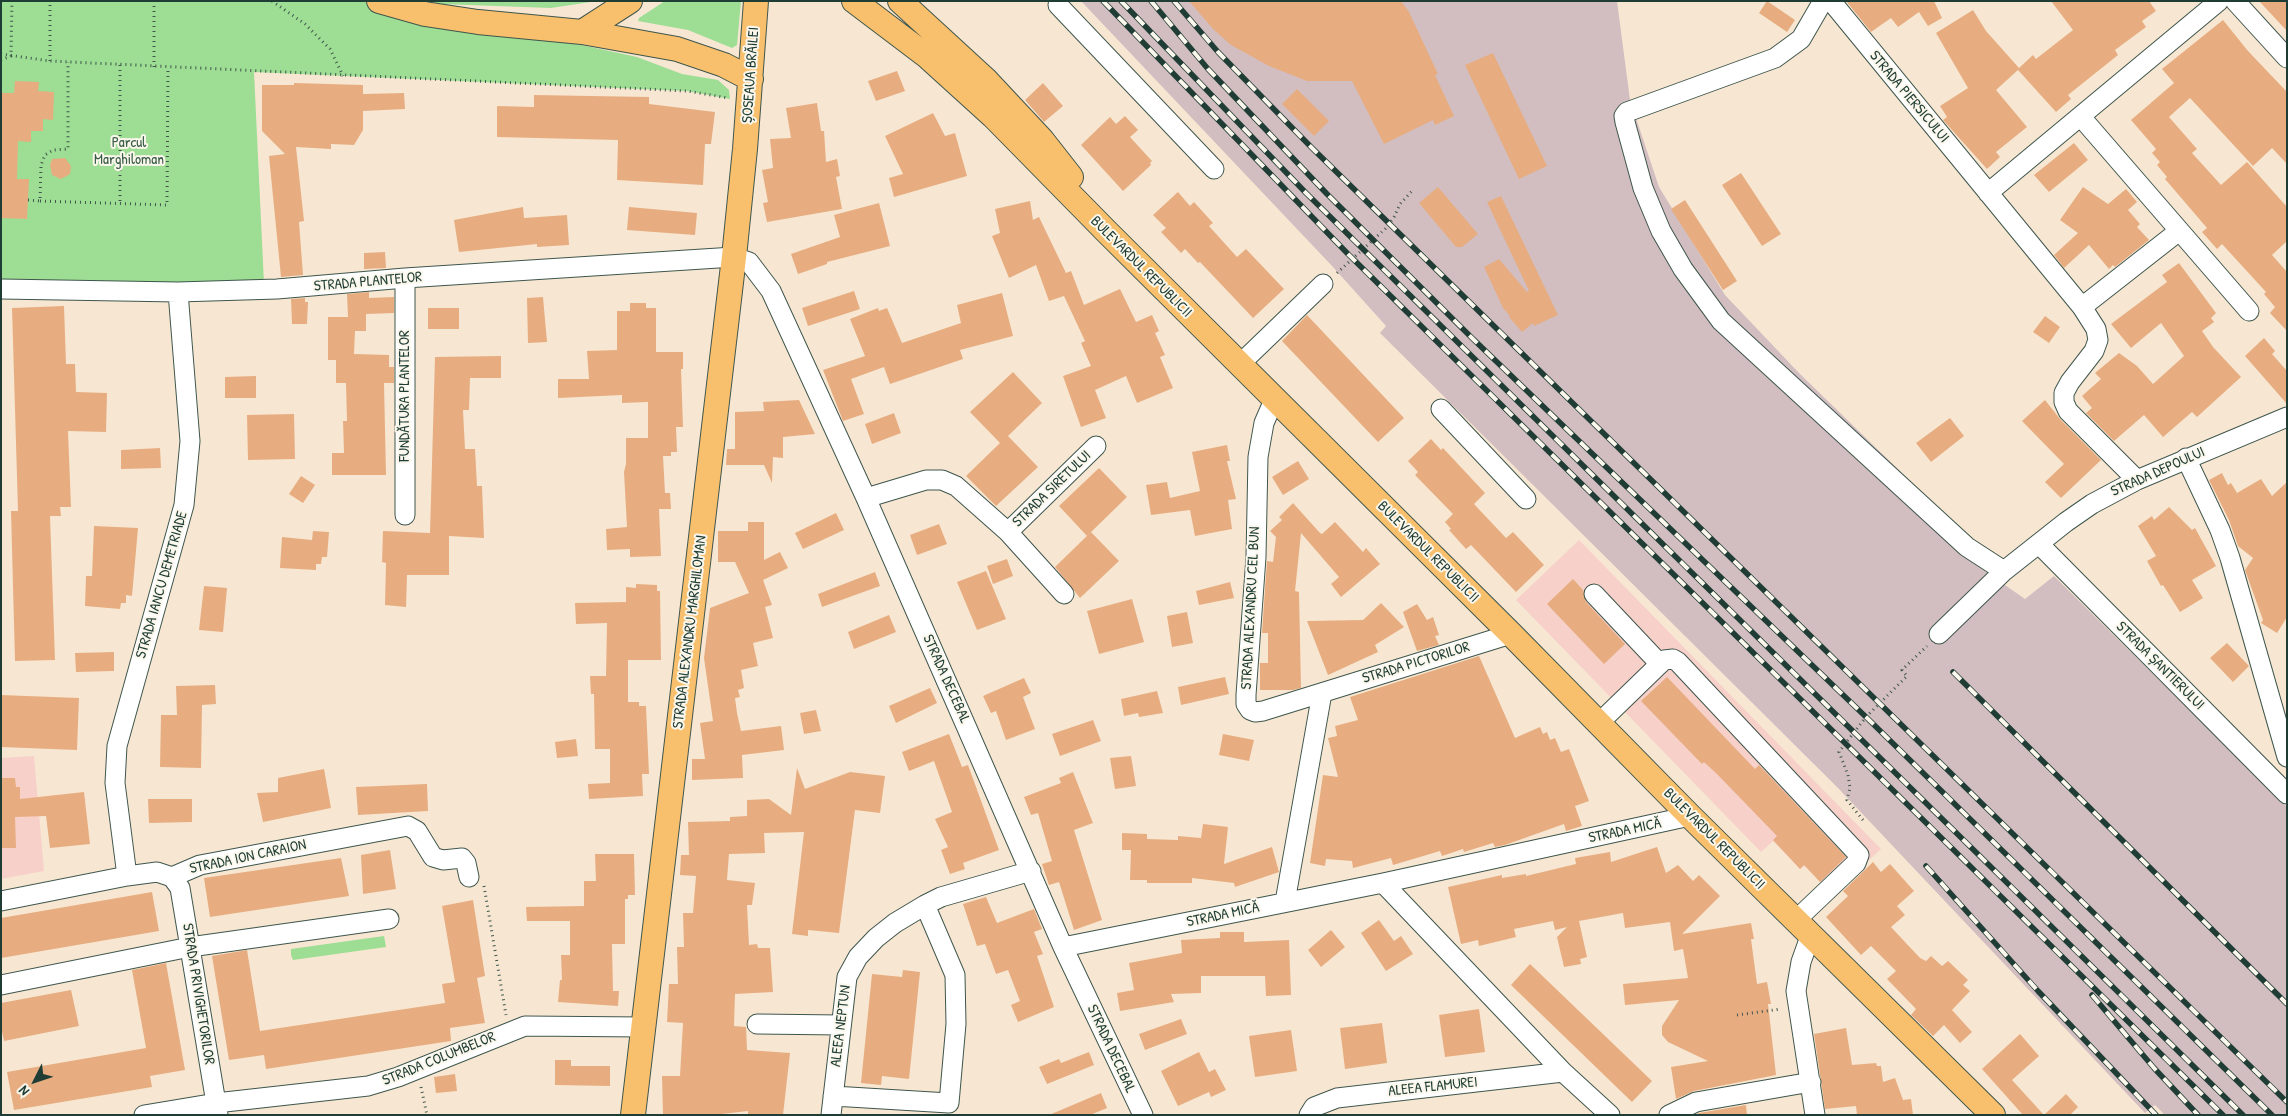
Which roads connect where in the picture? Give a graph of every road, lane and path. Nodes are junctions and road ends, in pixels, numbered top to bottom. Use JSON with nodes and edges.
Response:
{"nodes":[{"id":1,"x":12,"y":1,"type":"edge"},
{"id":2,"x":50,"y":1,"type":"edge"},
{"id":3,"x":154,"y":1,"type":"edge"},
{"id":4,"x":272,"y":1,"type":"edge"},
{"id":5,"x":379,"y":1,"type":"edge"},
{"id":6,"x":630,"y":1,"type":"edge"},
{"id":7,"x":756,"y":1,"type":"edge"},
{"id":8,"x":854,"y":1,"type":"edge"},
{"id":9,"x":900,"y":1,"type":"edge"},
{"id":10,"x":1823,"y":1,"type":"edge"},
{"id":11,"x":1831,"y":1,"type":"edge"},
{"id":12,"x":2220,"y":1,"type":"edge"},
{"id":13,"x":2235,"y":1,"type":"edge"},
{"id":14,"x":1058,"y":5,"type":"dead end"},
{"id":15,"x":582,"y":32,"type":"junction"},
{"id":16,"x":1,"y":54,"type":"edge"},
{"id":17,"x":11,"y":56,"type":"junction"},
{"id":18,"x":2287,"y":58,"type":"edge"},
{"id":19,"x":1,"y":60,"type":"edge"},
{"id":20,"x":50,"y":61,"type":"junction"},
{"id":21,"x":68,"y":62,"type":"junction"},
{"id":22,"x":120,"y":65,"type":"junction"},
{"id":23,"x":154,"y":67,"type":"junction"},
{"id":24,"x":168,"y":67,"type":"junction"},
{"id":25,"x":343,"y":76,"type":"junction"},
{"id":26,"x":751,"y":80,"type":"junction"},
{"id":27,"x":729,"y":90,"type":"dead end"},
{"id":28,"x":2081,"y":116,"type":"junction"},
{"id":29,"x":745,"y":149,"type":"joint"},
{"id":30,"x":1214,"y":169,"type":"dead end"},
{"id":31,"x":1413,"y":190,"type":"dead end"},
{"id":32,"x":1988,"y":193,"type":"junction"},
{"id":33,"x":28,"y":200,"type":"dead end"},
{"id":34,"x":40,"y":201,"type":"junction"},
{"id":35,"x":120,"y":204,"type":"junction"},
{"id":36,"x":2179,"y":231,"type":"junction"},
{"id":37,"x":1106,"y":232,"type":"junction"},
{"id":38,"x":734,"y":257,"type":"junction"},
{"id":39,"x":405,"y":278,"type":"junction"},
{"id":40,"x":1323,"y":284,"type":"joint"},
{"id":41,"x":1,"y":288,"type":"edge"},
{"id":42,"x":178,"y":292,"type":"junction"},
{"id":43,"x":2082,"y":307,"type":"junction"},
{"id":44,"x":2249,"y":311,"type":"dead end"},
{"id":45,"x":1239,"y":365,"type":"junction"},
{"id":46,"x":1274,"y":400,"type":"junction"},
{"id":47,"x":1441,"y":409,"type":"dead end"},
{"id":48,"x":2287,"y":416,"type":"edge"},
{"id":49,"x":1096,"y":446,"type":"dead end"},
{"id":50,"x":2186,"y":458,"type":"junction"},
{"id":51,"x":2136,"y":480,"type":"junction"},
{"id":52,"x":866,"y":498,"type":"junction"},
{"id":53,"x":1526,"y":499,"type":"dead end"},
{"id":54,"x":406,"y":514,"type":"dead end"},
{"id":55,"x":1008,"y":532,"type":"junction"},
{"id":56,"x":2039,"y":544,"type":"junction"},
{"id":57,"x":2004,"y":571,"type":"junction"},
{"id":58,"x":1064,"y":594,"type":"dead end"},
{"id":59,"x":1594,"y":594,"type":"dead end"},
{"id":60,"x":1511,"y":634,"type":"junction"},
{"id":61,"x":1938,"y":634,"type":"joint"},
{"id":62,"x":1660,"y":664,"type":"junction"},
{"id":63,"x":1322,"y":693,"type":"junction"},
{"id":64,"x":1599,"y":723,"type":"junction"},
{"id":65,"x":2287,"y":757,"type":"edge"},
{"id":66,"x":2285,"y":787,"type":"edge"},
{"id":67,"x":1690,"y":816,"type":"junction"},
{"id":68,"x":1864,"y":820,"type":"dead end"},
{"id":69,"x":1031,"y":870,"type":"junction"},
{"id":70,"x":126,"y":876,"type":"junction"},
{"id":71,"x":172,"y":877,"type":"junction"},
{"id":72,"x":469,"y":877,"type":"joint"},
{"id":73,"x":1383,"y":883,"type":"junction"},
{"id":74,"x":1,"y":901,"type":"edge"},
{"id":75,"x":1285,"y":902,"type":"junction"},
{"id":76,"x":925,"y":905,"type":"junction"},
{"id":77,"x":389,"y":920,"type":"dead end"},
{"id":78,"x":1803,"y":927,"type":"junction"},
{"id":79,"x":190,"y":947,"type":"junction"},
{"id":80,"x":1063,"y":947,"type":"junction"},
{"id":81,"x":1,"y":986,"type":"edge"},
{"id":82,"x":1798,"y":1006,"type":"junction"},
{"id":83,"x":1737,"y":1015,"type":"dead end"},
{"id":84,"x":757,"y":1024,"type":"dead end"},
{"id":85,"x":842,"y":1025,"type":"junction"},
{"id":86,"x":644,"y":1027,"type":"junction"},
{"id":87,"x":508,"y":1031,"type":"junction"},
{"id":88,"x":417,"y":1070,"type":"junction"},
{"id":89,"x":1563,"y":1072,"type":"junction"},
{"id":90,"x":1811,"y":1082,"type":"junction"},
{"id":91,"x":832,"y":1106,"type":"edge"},
{"id":92,"x":925,"y":1108,"type":"edge"},
{"id":93,"x":217,"y":1109,"type":"edge"},
{"id":94,"x":144,"y":1115,"type":"edge"},
{"id":95,"x":427,"y":1115,"type":"edge"},
{"id":96,"x":633,"y":1115,"type":"edge"},
{"id":97,"x":1142,"y":1115,"type":"edge"},
{"id":98,"x":1309,"y":1115,"type":"edge"},
{"id":99,"x":1610,"y":1115,"type":"edge"},
{"id":100,"x":1670,"y":1115,"type":"edge"},
{"id":101,"x":1815,"y":1115,"type":"edge"},
{"id":102,"x":1993,"y":1115,"type":"edge"}],
"edges":[{"from":1,"to":17,"type":"path"},
{"from":2,"to":20,"type":"path"},
{"from":3,"to":23,"type":"path"},
{"from":4,"to":25,"type":"path"},
{"from":5,"to":15,"type":"main road"},
{"from":6,"to":15,"type":"main road"},
{"from":7,"to":26,"type":"main road","name":"ȘOSEAUA BRĂILEI"},
{"from":8,"to":37,"type":"main road","name":"BULEVARDUL REPUBLICII"},
{"from":9,"to":37,"type":"main road"},
{"from":10,"to":57,"type":"street"},
{"from":11,"to":32,"type":"street","name":"STRADA PIERSICULUI"},
{"from":12,"to":28,"type":"street"},
{"from":13,"to":18,"type":"street"},
{"from":14,"to":30,"type":"street"},
{"from":15,"to":26,"type":"main road"},
{"from":16,"to":17,"type":"path"},
{"from":17,"to":19,"type":"path"},
{"from":17,"to":20,"type":"path"},
{"from":20,"to":21,"type":"path"},
{"from":21,"to":22,"type":"path"},
{"from":21,"to":34,"type":"path"},
{"from":22,"to":23,"type":"path"},
{"from":22,"to":35,"type":"path"},
{"from":23,"to":24,"type":"path"},
{"from":24,"to":25,"type":"path"},
{"from":24,"to":35,"type":"path"},
{"from":25,"to":27,"type":"path"},
{"from":26,"to":29,"type":"main road","name":"ȘOSEAUA BRĂILEI"},
{"from":28,"to":32,"type":"street"},
{"from":28,"to":36,"type":"street"},
{"from":29,"to":38,"type":"main road","name":"STRADA ALEXANDRU MARGHILOMAN"},
{"from":31,"to":40,"type":"path"},
{"from":32,"to":43,"type":"street","name":"STRADA PIERSICULUI"},
{"from":33,"to":34,"type":"path"},
{"from":34,"to":35,"type":"path"},
{"from":36,"to":43,"type":"street"},
{"from":36,"to":44,"type":"street"},
{"from":37,"to":45,"type":"main road","name":"BULEVARDUL REPUBLICII"},
{"from":38,"to":39,"type":"street","name":"STRADA PLANTELOR"},
{"from":38,"to":52,"type":"street","name":"STRADA DECEBAL"},
{"from":38,"to":86,"type":"main road","name":"STRADA ALEXANDRU MARGHILOMAN"},
{"from":39,"to":42,"type":"street","name":"STRADA PLANTELOR"},
{"from":39,"to":54,"type":"street","name":"FUNDĂTURA PLANTELOR"},
{"from":40,"to":45,"type":"street"},
{"from":41,"to":42,"type":"street","name":"STRADA PLANTELOR"},
{"from":42,"to":70,"type":"street","name":"STRADA IANCU DEMETRIADE"},
{"from":43,"to":51,"type":"street","name":"STRADA PIERSICULUI"},
{"from":45,"to":46,"type":"main road","name":"BULEVARDUL REPUBLICII"},
{"from":46,"to":60,"type":"main road","name":"BULEVARDUL REPUBLICII"},
{"from":46,"to":63,"type":"street","name":"STRADA ALEXANDRU CEL BUN"},
{"from":47,"to":53,"type":"street"},
{"from":48,"to":50,"type":"street","name":"STRADA DEPOULUI"},
{"from":49,"to":55,"type":"street","name":"STRADA SIRETULUI"},
{"from":50,"to":51,"type":"street","name":"STRADA DEPOULUI"},
{"from":50,"to":65,"type":"street"},
{"from":51,"to":56,"type":"street","name":"STRADA DEPOULUI"},
{"from":52,"to":55,"type":"street","name":"STRADA SIRETULUI"},
{"from":52,"to":69,"type":"street","name":"STRADA DECEBAL"},
{"from":55,"to":58,"type":"street","name":"STRADA SIRETULUI"},
{"from":56,"to":57,"type":"street","name":"STRADA DEPOULUI"},
{"from":56,"to":66,"type":"street","name":"STRADA ȘANTIERULUI"},
{"from":57,"to":61,"type":"street","name":"STRADA DEPOULUI"},
{"from":59,"to":62,"type":"street"},
{"from":60,"to":63,"type":"street","name":"STRADA PICTORILOR"},
{"from":60,"to":64,"type":"main road","name":"BULEVARDUL REPUBLICII"},
{"from":61,"to":68,"type":"path"},
{"from":62,"to":64,"type":"street"},
{"from":62,"to":78,"type":"street"},
{"from":63,"to":75,"type":"street"},
{"from":64,"to":67,"type":"main road","name":"BULEVARDUL REPUBLICII"},
{"from":67,"to":73,"type":"street","name":"STRADA MICĂ"},
{"from":67,"to":78,"type":"main road","name":"BULEVARDUL REPUBLICII"},
{"from":69,"to":76,"type":"street","name":"ALEEA NEPTUN"},
{"from":69,"to":80,"type":"street","name":"STRADA DECEBAL"},
{"from":70,"to":71,"type":"street","name":"STRADA ION CARAION"},
{"from":70,"to":74,"type":"street","name":"STRADA ION CARAION"},
{"from":71,"to":72,"type":"street","name":"STRADA ION CARAION"},
{"from":71,"to":79,"type":"street","name":"STRADA PRIVIGHETORILOR"},
{"from":72,"to":87,"type":"path"},
{"from":73,"to":75,"type":"street","name":"STRADA MICĂ"},
{"from":73,"to":89,"type":"street"},
{"from":75,"to":80,"type":"street","name":"STRADA MICĂ"},
{"from":76,"to":85,"type":"street","name":"ALEEA NEPTUN"},
{"from":76,"to":92,"type":"street"},
{"from":77,"to":79,"type":"street"},
{"from":78,"to":82,"type":"street"},
{"from":78,"to":102,"type":"main road","name":"BULEVARDUL REPUBLICII"},
{"from":79,"to":81,"type":"street"},
{"from":79,"to":93,"type":"street","name":"STRADA PRIVIGHETORILOR"},
{"from":80,"to":97,"type":"street","name":"STRADA DECEBAL"},
{"from":82,"to":83,"type":"path"},
{"from":82,"to":90,"type":"street"},
{"from":84,"to":85,"type":"street"},
{"from":85,"to":91,"type":"street","name":"ALEEA NEPTUN"},
{"from":86,"to":87,"type":"street","name":"STRADA COLUMBELOR"},
{"from":86,"to":96,"type":"main road","name":"STRADA ALEXANDRU MARGHILOMAN"},
{"from":87,"to":88,"type":"street","name":"STRADA COLUMBELOR"},
{"from":88,"to":93,"type":"street","name":"STRADA COLUMBELOR"},
{"from":88,"to":95,"type":"path"},
{"from":89,"to":98,"type":"street","name":"ALEEA FLAMUREI"},
{"from":89,"to":99,"type":"street"},
{"from":90,"to":100,"type":"street"},
{"from":90,"to":101,"type":"street"},
{"from":91,"to":92,"type":"street"},
{"from":93,"to":94,"type":"street","name":"STRADA COLUMBELOR"}]}
